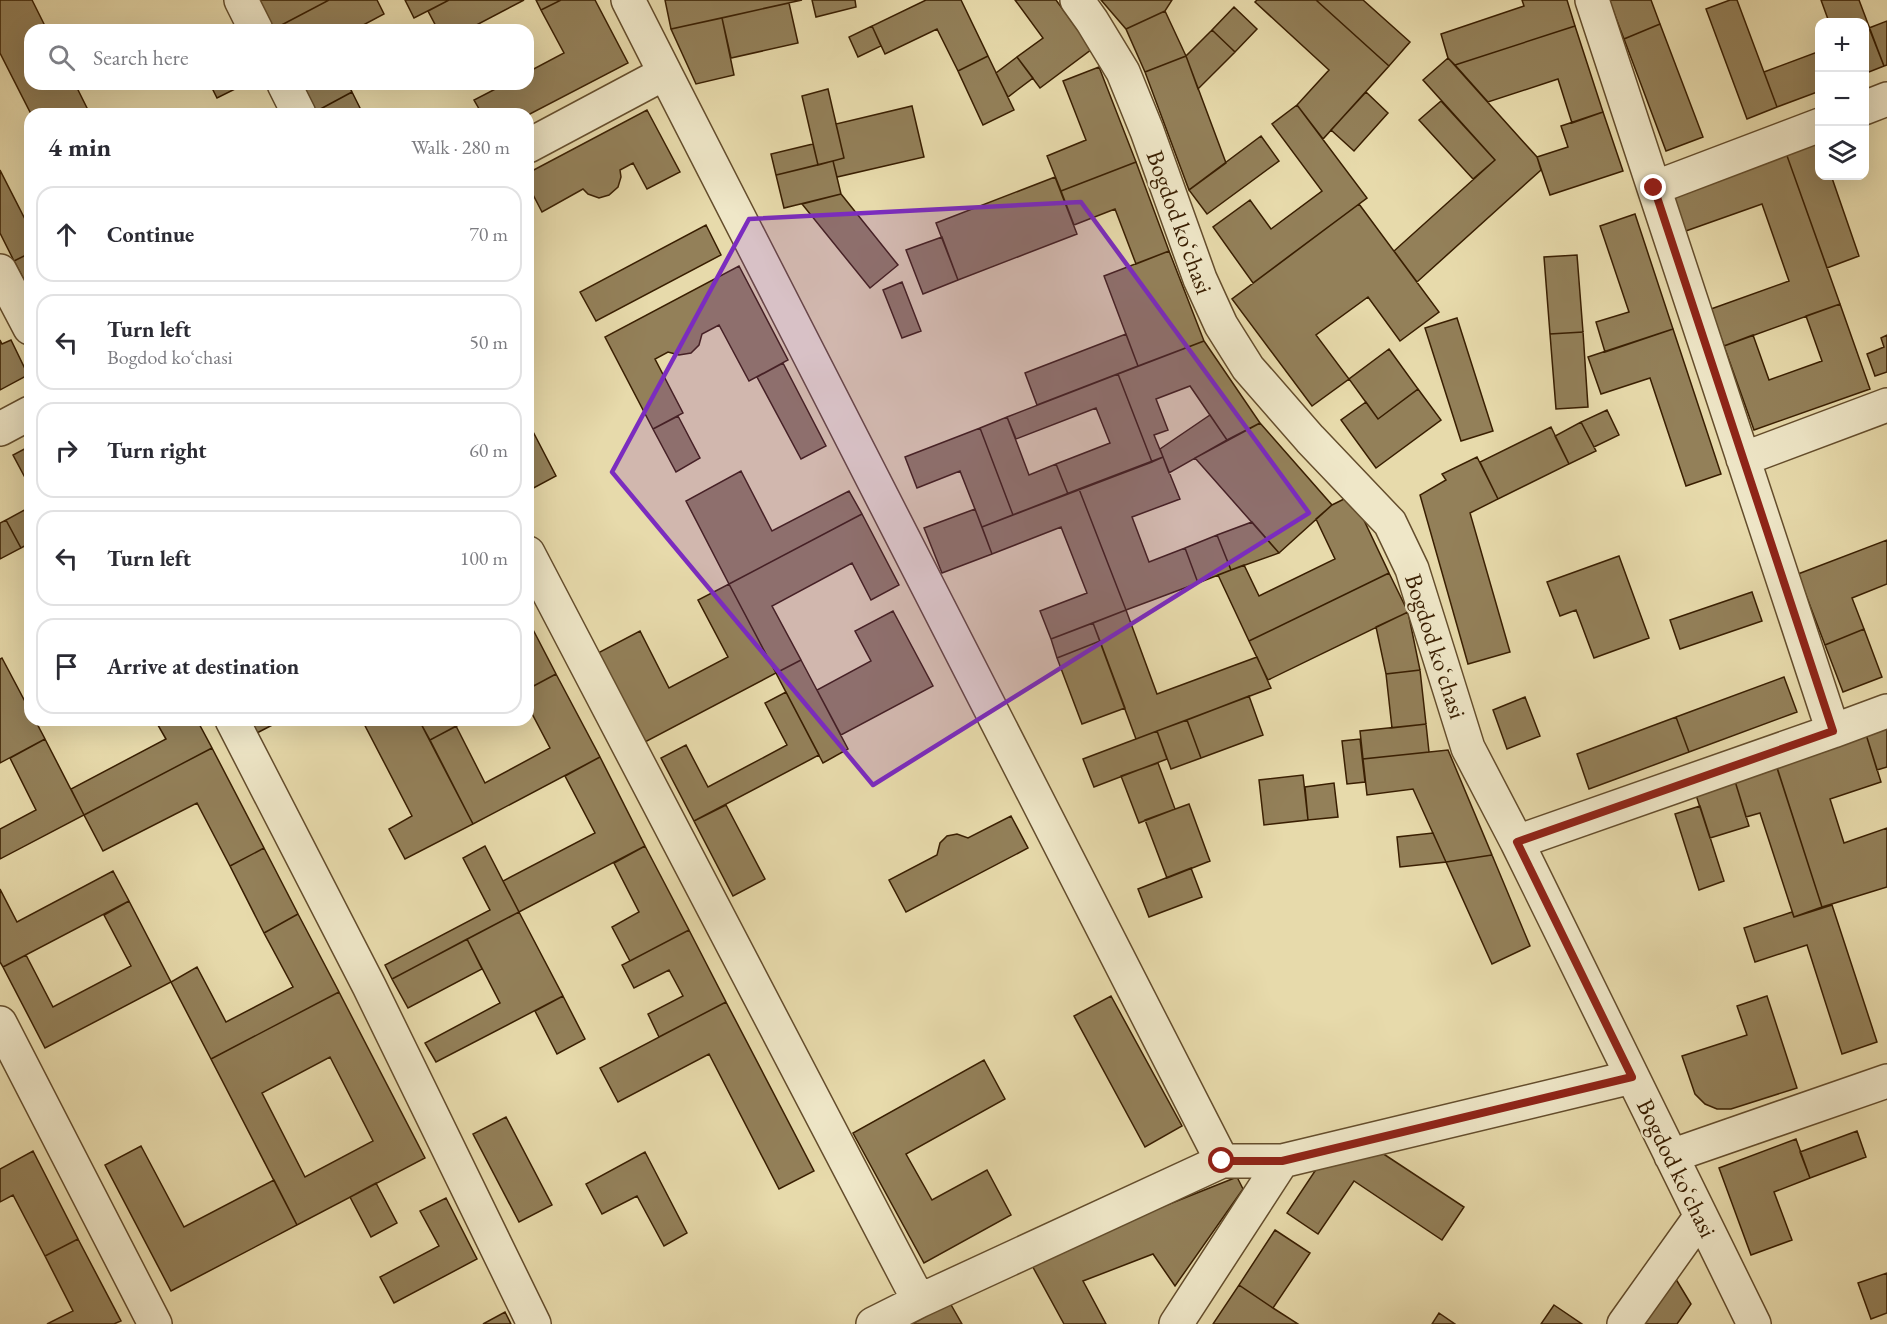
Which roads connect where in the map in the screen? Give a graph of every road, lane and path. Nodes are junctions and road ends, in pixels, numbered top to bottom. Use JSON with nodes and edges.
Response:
{"nodes":[{"id":1,"x":241,"y":0,"type":"edge"},
{"id":2,"x":628,"y":0,"type":"edge"},
{"id":3,"x":1077,"y":0,"type":"edge"},
{"id":4,"x":1592,"y":0,"type":"edge"},
{"id":5,"x":253,"y":24,"type":"edge"},
{"id":6,"x":665,"y":73,"type":"junction"},
{"id":7,"x":287,"y":90,"type":"edge"},
{"id":8,"x":1887,"y":99,"type":"edge"},
{"id":9,"x":1869,"y":106,"type":"edge"},
{"id":10,"x":296,"y":108,"type":"edge"},
{"id":11,"x":1817,"y":126,"type":"edge"},
{"id":12,"x":534,"y":143,"type":"edge"},
{"id":13,"x":1654,"y":188,"type":"junction"},
{"id":14,"x":0,"y":271,"type":"edge"},
{"id":15,"x":24,"y":317,"type":"edge"},
{"id":16,"x":1887,"y":405,"type":"edge"},
{"id":17,"x":24,"y":416,"type":"edge"},
{"id":18,"x":0,"y":429,"type":"edge"},
{"id":19,"x":1743,"y":459,"type":"junction"},
{"id":20,"x":534,"y":565,"type":"edge"},
{"id":21,"x":1887,"y":711,"type":"edge"},
{"id":22,"x":235,"y":726,"type":"edge"},
{"id":23,"x":1833,"y":731,"type":"junction"},
{"id":24,"x":1517,"y":842,"type":"junction"},
{"id":25,"x":0,"y":1023,"type":"edge"},
{"id":26,"x":1632,"y":1077,"type":"junction"},
{"id":27,"x":1887,"y":1081,"type":"edge"},
{"id":28,"x":1671,"y":1156,"type":"junction"},
{"id":29,"x":1222,"y":1161,"type":"junction"},
{"id":30,"x":1282,"y":1161,"type":"junction"},
{"id":31,"x":1701,"y":1216,"type":"junction"},
{"id":32,"x":919,"y":1301,"type":"junction"},
{"id":33,"x":156,"y":1324,"type":"edge"},
{"id":34,"x":534,"y":1324,"type":"edge"},
{"id":35,"x":873,"y":1324,"type":"edge"},
{"id":36,"x":1176,"y":1324,"type":"edge"},
{"id":37,"x":1624,"y":1324,"type":"edge"},
{"id":38,"x":1754,"y":1324,"type":"edge"}],
"edges":[{"from":1,"to":5,"type":"street"},
{"from":2,"to":6,"type":"street"},
{"from":3,"to":24,"type":"street","name":"Bogdod koʻchasi"},
{"from":4,"to":13,"type":"street"},
{"from":6,"to":12,"type":"street"},
{"from":6,"to":29,"type":"street"},
{"from":7,"to":10,"type":"street"},
{"from":8,"to":9,"type":"street"},
{"from":11,"to":13,"type":"street"},
{"from":13,"to":19,"type":"street"},
{"from":14,"to":15,"type":"street"},
{"from":16,"to":19,"type":"street"},
{"from":17,"to":18,"type":"street"},
{"from":19,"to":23,"type":"street"},
{"from":20,"to":32,"type":"street"},
{"from":21,"to":23,"type":"street"},
{"from":22,"to":34,"type":"street"},
{"from":23,"to":24,"type":"street"},
{"from":24,"to":26,"type":"street","name":"Bogdod koʻchasi"},
{"from":25,"to":33,"type":"street"},
{"from":26,"to":28,"type":"street","name":"Bogdod koʻchasi"},
{"from":26,"to":30,"type":"street"},
{"from":27,"to":28,"type":"street"},
{"from":28,"to":31,"type":"street","name":"Bogdod koʻchasi"},
{"from":29,"to":30,"type":"street"},
{"from":29,"to":32,"type":"street"},
{"from":30,"to":36,"type":"street"},
{"from":31,"to":37,"type":"street"},
{"from":31,"to":38,"type":"street","name":"Bogdod koʻchasi"},
{"from":32,"to":35,"type":"street"}]}
